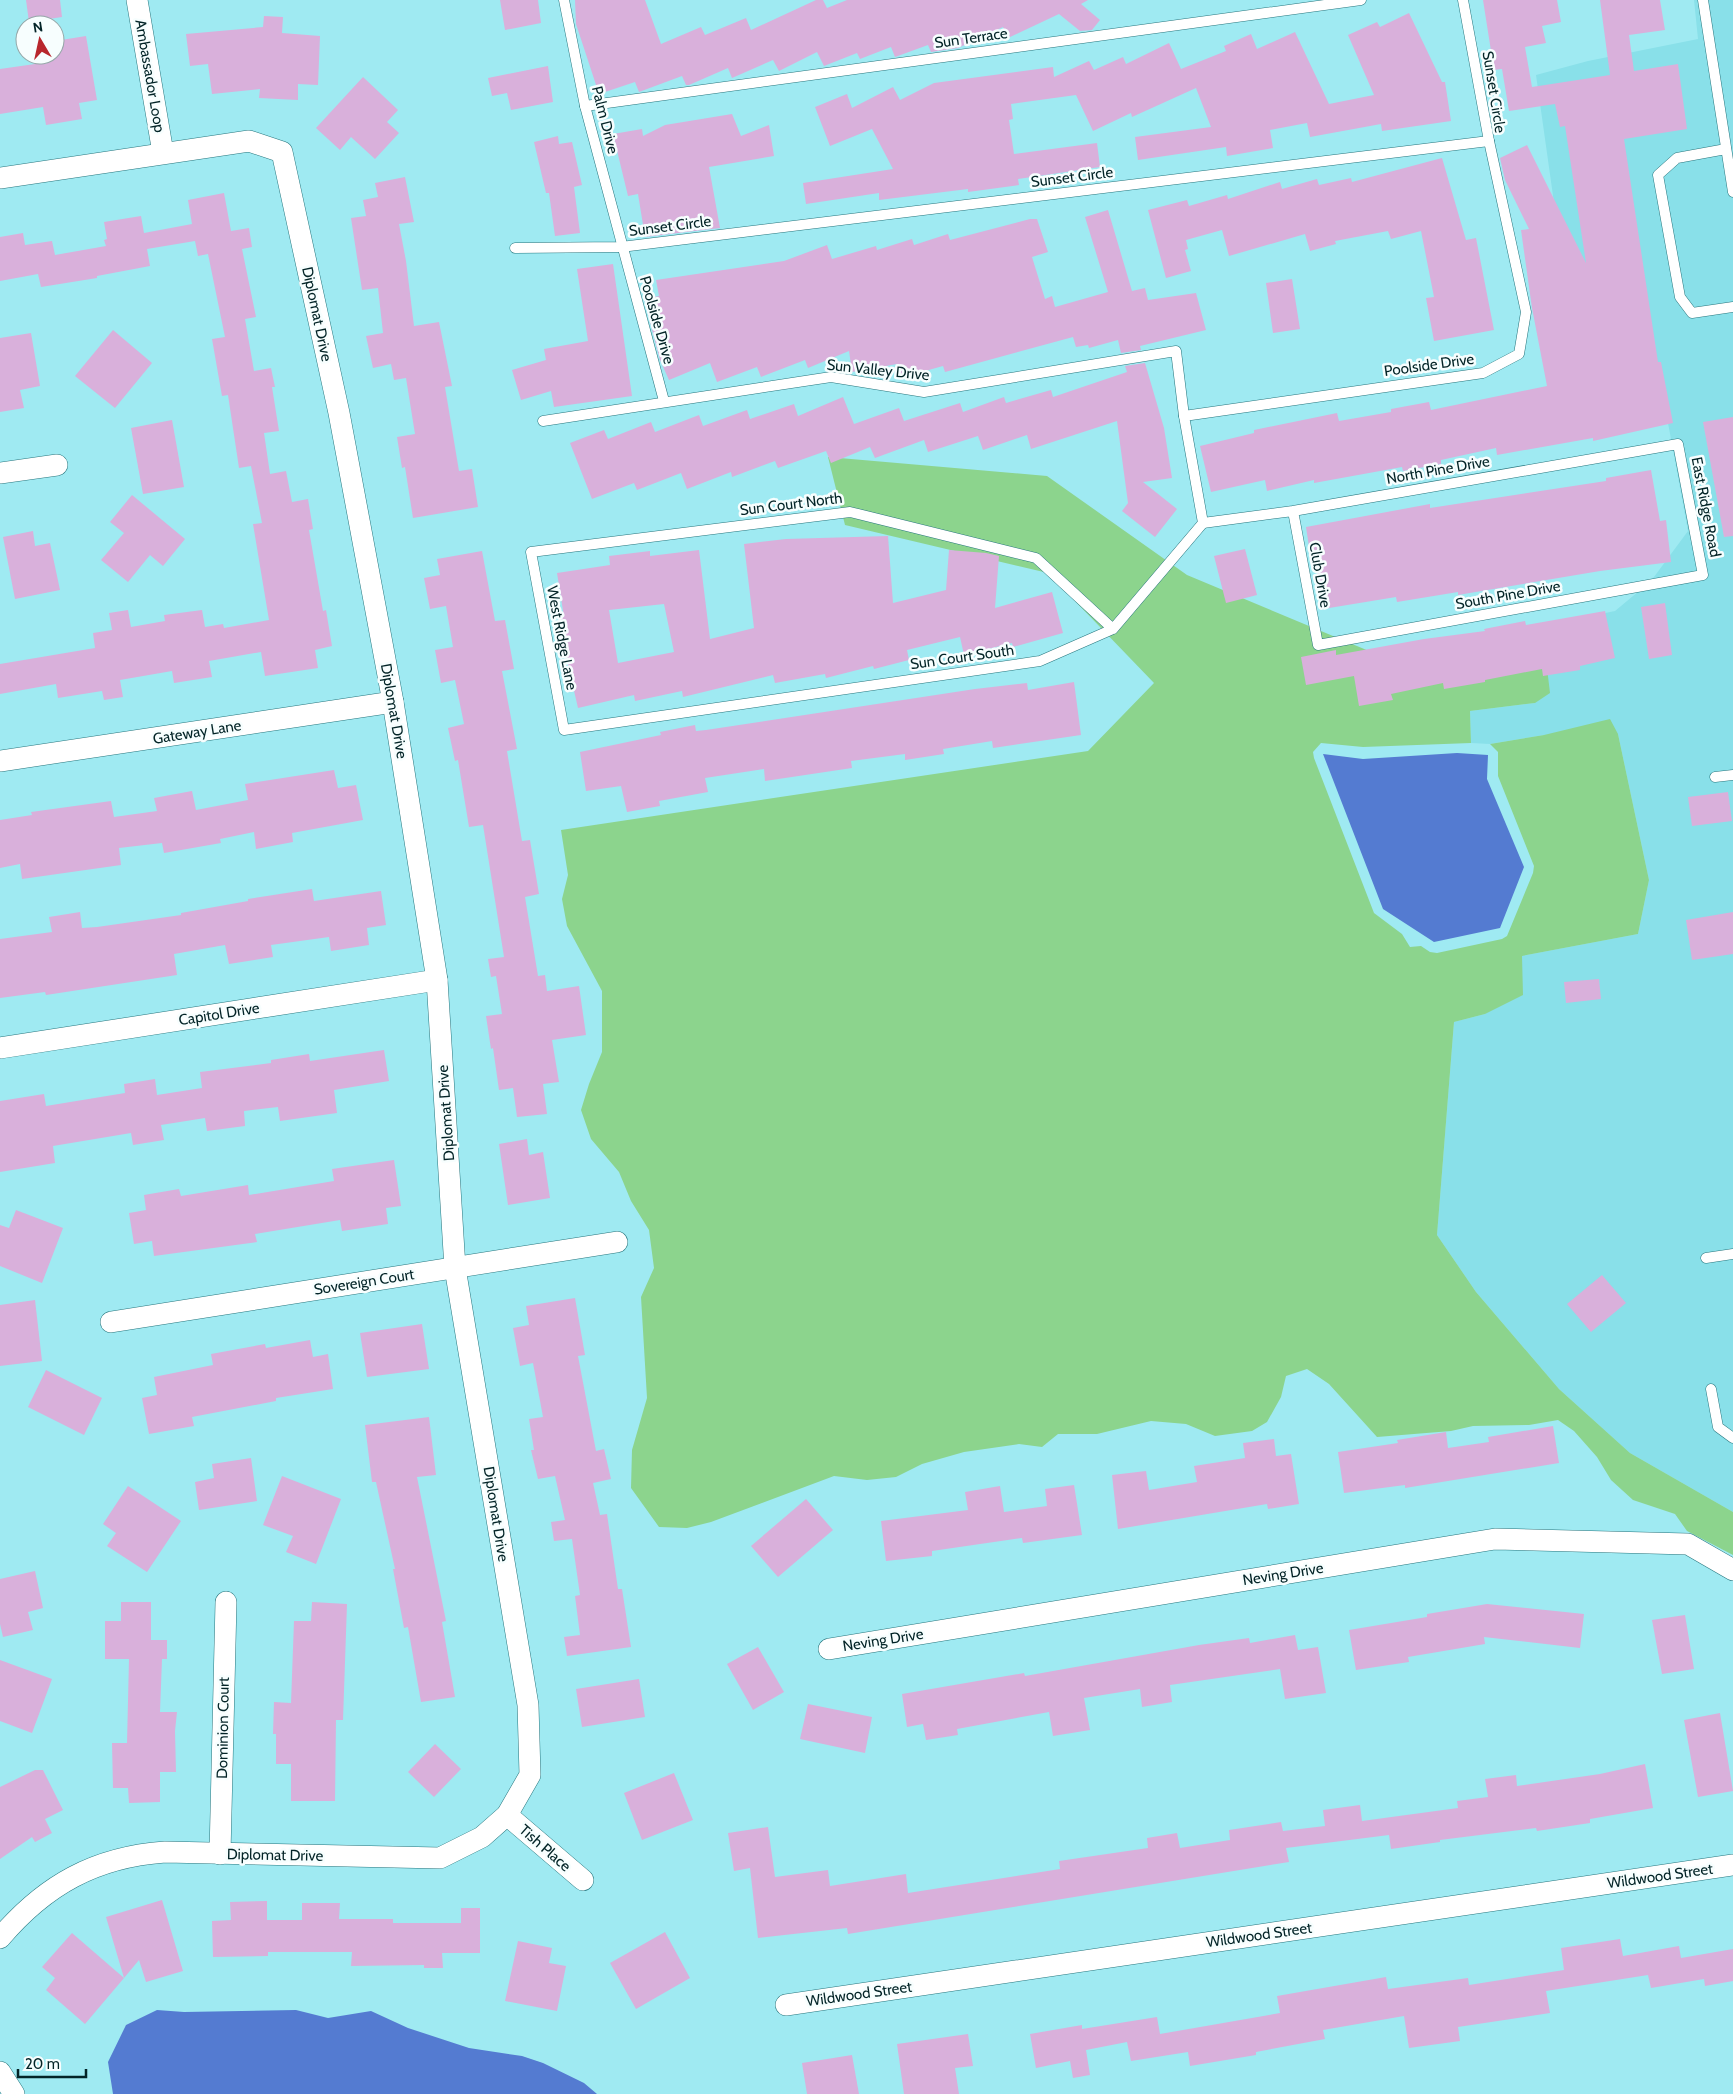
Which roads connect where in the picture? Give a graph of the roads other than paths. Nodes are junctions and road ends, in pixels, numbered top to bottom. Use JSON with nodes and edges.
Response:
{"nodes":[{"id":1,"x":137,"y":0,"type":"edge"},
{"id":2,"x":564,"y":0,"type":"edge"},
{"id":3,"x":1361,"y":0,"type":"edge"},
{"id":4,"x":1463,"y":0,"type":"edge"},
{"id":5,"x":1703,"y":0,"type":"edge"},
{"id":6,"x":585,"y":106,"type":"junction"},
{"id":7,"x":1489,"y":141,"type":"junction"},
{"id":8,"x":1726,"y":149,"type":"junction"},
{"id":9,"x":163,"y":153,"type":"junction"},
{"id":10,"x":0,"y":178,"type":"edge"},
{"id":11,"x":1733,"y":192,"type":"edge"},
{"id":12,"x":621,"y":247,"type":"junction"},
{"id":13,"x":515,"y":248,"type":"dead end"},
{"id":14,"x":1733,"y":307,"type":"edge"},
{"id":15,"x":664,"y":401,"type":"junction"},
{"id":16,"x":1184,"y":416,"type":"junction"},
{"id":17,"x":543,"y":421,"type":"dead end"},
{"id":18,"x":1678,"y":444,"type":"joint"},
{"id":19,"x":57,"y":465,"type":"dead end"},
{"id":20,"x":0,"y":473,"type":"edge"},
{"id":21,"x":1293,"y":511,"type":"junction"},
{"id":22,"x":1202,"y":523,"type":"junction"},
{"id":23,"x":531,"y":552,"type":"joint"},
{"id":24,"x":1703,"y":575,"type":"joint"},
{"id":25,"x":1113,"y":629,"type":"junction"},
{"id":26,"x":1318,"y":645,"type":"joint"},
{"id":27,"x":393,"y":702,"type":"junction"},
{"id":28,"x":564,"y":730,"type":"joint"},
{"id":29,"x":0,"y":761,"type":"edge"},
{"id":30,"x":1733,"y":775,"type":"edge"},
{"id":31,"x":1715,"y":777,"type":"dead end"},
{"id":32,"x":437,"y":980,"type":"junction"},
{"id":33,"x":0,"y":1048,"type":"edge"},
{"id":34,"x":617,"y":1242,"type":"dead end"},
{"id":35,"x":1733,"y":1254,"type":"edge"},
{"id":36,"x":1706,"y":1258,"type":"dead end"},
{"id":37,"x":455,"y":1268,"type":"junction"},
{"id":38,"x":111,"y":1322,"type":"dead end"},
{"id":39,"x":1711,"y":1389,"type":"dead end"},
{"id":40,"x":1733,"y":1438,"type":"edge"},
{"id":41,"x":1733,"y":1570,"type":"edge"},
{"id":42,"x":226,"y":1602,"type":"dead end"},
{"id":43,"x":830,"y":1649,"type":"dead end"},
{"id":44,"x":507,"y":1815,"type":"junction"},
{"id":45,"x":220,"y":1854,"type":"junction"},
{"id":46,"x":1733,"y":1865,"type":"edge"},
{"id":47,"x":583,"y":1880,"type":"dead end"},
{"id":48,"x":0,"y":1938,"type":"edge"},
{"id":49,"x":786,"y":2005,"type":"dead end"},
{"id":50,"x":0,"y":2072,"type":"edge"},
{"id":51,"x":14,"y":2094,"type":"edge"}],
"edges":[{"from":1,"to":9,"type":"street","name":"Ambassador Loop"},
{"from":2,"to":6,"type":"lane","name":"Palm Drive"},
{"from":3,"to":6,"type":"lane","name":"Sun Terrace"},
{"from":4,"to":7,"type":"lane","name":"Sunset Circle"},
{"from":5,"to":8,"type":"lane"},
{"from":6,"to":12,"type":"lane","name":"Palm Drive"},
{"from":7,"to":12,"type":"lane","name":"Sunset Circle"},
{"from":7,"to":16,"type":"lane","name":"Poolside Drive"},
{"from":8,"to":11,"type":"lane"},
{"from":8,"to":14,"type":"lane"},
{"from":9,"to":10,"type":"street","name":"Diplomat Drive"},
{"from":9,"to":27,"type":"street","name":"Diplomat Drive"},
{"from":12,"to":13,"type":"lane","name":"Sunset Circle"},
{"from":12,"to":15,"type":"lane","name":"Poolside Drive"},
{"from":15,"to":16,"type":"lane","name":"Sun Valley Drive"},
{"from":15,"to":17,"type":"lane","name":"Sun Valley Drive"},
{"from":16,"to":22,"type":"lane"},
{"from":18,"to":21,"type":"lane","name":"North Pine Drive"},
{"from":18,"to":24,"type":"lane","name":"East Ridge Road"},
{"from":19,"to":20,"type":"street"},
{"from":21,"to":22,"type":"lane","name":"North Pine Drive"},
{"from":21,"to":26,"type":"lane","name":"Club Drive"},
{"from":22,"to":25,"type":"lane","name":"Sun Court South"},
{"from":23,"to":25,"type":"lane","name":"Sun Court North"},
{"from":23,"to":28,"type":"lane","name":"West Ridge Lane"},
{"from":24,"to":26,"type":"lane","name":"South Pine Drive"},
{"from":25,"to":28,"type":"lane","name":"Sun Court South"},
{"from":27,"to":29,"type":"street","name":"Gateway Lane"},
{"from":27,"to":32,"type":"street","name":"Diplomat Drive"},
{"from":30,"to":31,"type":"lane"},
{"from":32,"to":33,"type":"street","name":"Capitol Drive"},
{"from":32,"to":37,"type":"street","name":"Diplomat Drive"},
{"from":34,"to":37,"type":"street","name":"Sovereign Court"},
{"from":35,"to":36,"type":"lane"},
{"from":37,"to":38,"type":"street","name":"Sovereign Court"},
{"from":37,"to":44,"type":"street","name":"Diplomat Drive"},
{"from":39,"to":40,"type":"lane"},
{"from":41,"to":43,"type":"street","name":"Neving Drive"},
{"from":42,"to":45,"type":"street","name":"Dominion Court"},
{"from":44,"to":45,"type":"street","name":"Diplomat Drive"},
{"from":44,"to":47,"type":"street","name":"Tish Place"},
{"from":45,"to":48,"type":"street","name":"Diplomat Drive"},
{"from":46,"to":49,"type":"street","name":"Wildwood Street"},
{"from":50,"to":51,"type":"street"}]}
